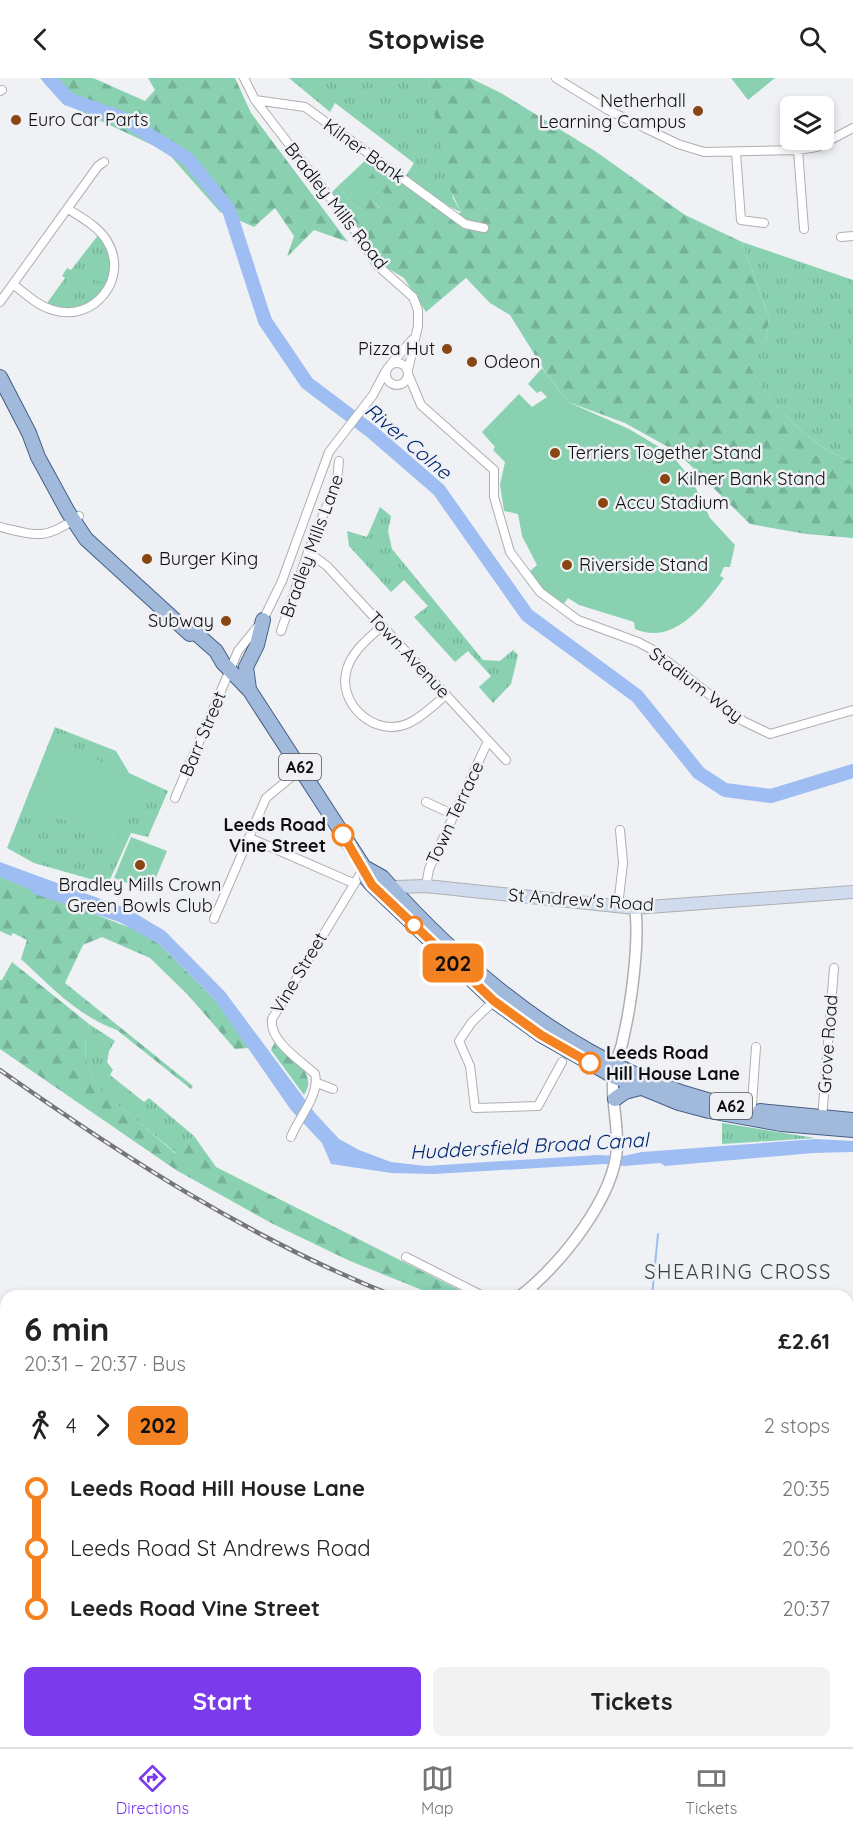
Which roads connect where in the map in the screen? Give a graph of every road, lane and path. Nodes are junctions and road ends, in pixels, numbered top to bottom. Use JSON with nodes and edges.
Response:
{"nodes":[{"id":1,"x":244,"y":78,"type":"edge"},
{"id":2,"x":556,"y":78,"type":"edge"},
{"id":3,"x":255,"y":100,"type":"junction"},
{"id":4,"x":853,"y":128,"type":"edge"},
{"id":5,"x":834,"y":138,"type":"edge"},
{"id":6,"x":798,"y":150,"type":"joint"},
{"id":7,"x":736,"y":153,"type":"junction"},
{"id":8,"x":104,"y":162,"type":"dead end"},
{"id":9,"x":68,"y":209,"type":"junction"},
{"id":10,"x":765,"y":223,"type":"dead end"},
{"id":11,"x":484,"y":228,"type":"dead end"},
{"id":12,"x":804,"y":229,"type":"dead end"},
{"id":13,"x":853,"y":236,"type":"edge"},
{"id":14,"x":841,"y":237,"type":"dead end"},
{"id":15,"x":14,"y":285,"type":"junction"},
{"id":16,"x":0,"y":302,"type":"edge"},
{"id":17,"x":415,"y":334,"type":"junction"},
{"id":18,"x":391,"y":364,"type":"junction"},
{"id":19,"x":385,"y":372,"type":"junction"},
{"id":20,"x":408,"y":372,"type":"junction"},
{"id":21,"x":0,"y":377,"type":"edge"},
{"id":22,"x":396,"y":385,"type":"junction"},
{"id":23,"x":373,"y":395,"type":"junction"},
{"id":24,"x":415,"y":396,"type":"junction"},
{"id":25,"x":339,"y":460,"type":"dead end"},
{"id":26,"x":76,"y":518,"type":"junction"},
{"id":27,"x":0,"y":527,"type":"edge"},
{"id":28,"x":308,"y":552,"type":"junction"},
{"id":29,"x":263,"y":620,"type":"junction"},
{"id":30,"x":382,"y":626,"type":"junction"},
{"id":31,"x":281,"y":631,"type":"dead end"},
{"id":32,"x":227,"y":667,"type":"junction"},
{"id":33,"x":250,"y":691,"type":"junction"},
{"id":34,"x":446,"y":695,"type":"junction"},
{"id":35,"x":853,"y":710,"type":"edge"},
{"id":36,"x":488,"y":741,"type":"junction"},
{"id":37,"x":506,"y":760,"type":"dead end"},
{"id":38,"x":300,"y":769,"type":"junction"},
{"id":39,"x":175,"y":798,"type":"dead end"},
{"id":40,"x":426,"y":802,"type":"dead end"},
{"id":41,"x":454,"y":814,"type":"junction"},
{"id":42,"x":620,"y":830,"type":"dead end"},
{"id":43,"x":250,"y":838,"type":"junction"},
{"id":44,"x":364,"y":867,"type":"junction"},
{"id":45,"x":352,"y":884,"type":"junction"},
{"id":46,"x":426,"y":886,"type":"junction"},
{"id":47,"x":853,"y":892,"type":"edge"},
{"id":48,"x":389,"y":893,"type":"junction"},
{"id":49,"x":618,"y":906,"type":"junction"},
{"id":50,"x":654,"y":906,"type":"junction"},
{"id":51,"x":635,"y":908,"type":"junction"},
{"id":52,"x":214,"y":919,"type":"dead end"},
{"id":53,"x":638,"y":927,"type":"junction"},
{"id":54,"x":834,"y":968,"type":"dead end"},
{"id":55,"x":498,"y":997,"type":"junction"},
{"id":56,"x":559,"y":1045,"type":"junction"},
{"id":57,"x":756,"y":1047,"type":"dead end"},
{"id":58,"x":582,"y":1059,"type":"junction"},
{"id":59,"x":562,"y":1062,"type":"junction"},
{"id":60,"x":615,"y":1070,"type":"junction"},
{"id":61,"x":317,"y":1083,"type":"junction"},
{"id":62,"x":640,"y":1088,"type":"junction"},
{"id":63,"x":333,"y":1089,"type":"dead end"},
{"id":64,"x":615,"y":1099,"type":"junction"},
{"id":65,"x":751,"y":1114,"type":"junction"},
{"id":66,"x":822,"y":1119,"type":"junction"},
{"id":67,"x":853,"y":1120,"type":"edge"},
{"id":68,"x":853,"y":1130,"type":"edge"},
{"id":69,"x":291,"y":1137,"type":"dead end"},
{"id":70,"x":406,"y":1257,"type":"dead end"},
{"id":71,"x":471,"y":1290,"type":"edge"},
{"id":72,"x":536,"y":1290,"type":"edge"}],
"edges":[{"from":1,"to":3,"type":"street","name":"Bradley Mills Road"},
{"from":2,"to":7,"type":"street"},
{"from":3,"to":11,"type":"street","name":"Kilner Bank"},
{"from":3,"to":17,"type":"street","name":"Bradley Mills Road"},
{"from":4,"to":5,"type":"street"},
{"from":6,"to":7,"type":"street"},
{"from":6,"to":12,"type":"street"},
{"from":7,"to":10,"type":"street"},
{"from":8,"to":9,"type":"street"},
{"from":9,"to":15,"type":"street"},
{"from":9,"to":15,"type":"street"},
{"from":13,"to":14,"type":"street"},
{"from":15,"to":16,"type":"street"},
{"from":17,"to":18,"type":"street"},
{"from":17,"to":20,"type":"street","name":"Bradley Mills Road"},
{"from":18,"to":19,"type":"street"},
{"from":18,"to":20,"type":"street"},
{"from":19,"to":22,"type":"street"},
{"from":19,"to":23,"type":"street"},
{"from":20,"to":22,"type":"street"},
{"from":20,"to":24,"type":"street","name":"Stadium Way"},
{"from":21,"to":26,"type":"main road","number":"A62"},
{"from":22,"to":23,"type":"street"},
{"from":22,"to":24,"type":"street","name":"Stadium Way"},
{"from":23,"to":29,"type":"street"},
{"from":24,"to":35,"type":"street","name":"Stadium Way"},
{"from":25,"to":28,"type":"street","name":"Bradley Mills Lane"},
{"from":26,"to":27,"type":"street"},
{"from":26,"to":32,"type":"main road","number":"A62"},
{"from":28,"to":30,"type":"street","name":"Town Avenue"},
{"from":28,"to":31,"type":"street","name":"Bradley Mills Lane"},
{"from":29,"to":32,"type":"street"},
{"from":29,"to":33,"type":"main road"},
{"from":30,"to":34,"type":"street","name":"Town Avenue"},
{"from":30,"to":34,"type":"street"},
{"from":32,"to":33,"type":"main road","number":"A62"},
{"from":32,"to":39,"type":"street","name":"Barr Street"},
{"from":33,"to":38,"type":"main road","number":"A62"},
{"from":34,"to":36,"type":"street","name":"Town Avenue"},
{"from":36,"to":37,"type":"street","name":"Town Avenue"},
{"from":36,"to":41,"type":"street","name":"Town Terrace"},
{"from":38,"to":43,"type":"street"},
{"from":38,"to":44,"type":"main road","number":"A62"},
{"from":40,"to":41,"type":"street"},
{"from":41,"to":46,"type":"street","name":"Town Terrace"},
{"from":42,"to":49,"type":"street"},
{"from":43,"to":45,"type":"street"},
{"from":43,"to":52,"type":"street"},
{"from":44,"to":45,"type":"street","name":"Vine Street"},
{"from":44,"to":48,"type":"main road","number":"A62"},
{"from":45,"to":61,"type":"street","name":"Vine Street"},
{"from":46,"to":48,"type":"main road","name":"St Andrew's Road"},
{"from":46,"to":49,"type":"main road","name":"St Andrew's Road"},
{"from":47,"to":50,"type":"main road","name":"St Andrew's Road"},
{"from":48,"to":55,"type":"main road","number":"A62"},
{"from":49,"to":51,"type":"main road","name":"St Andrew's Road"},
{"from":50,"to":51,"type":"main road","name":"St Andrew's Road"},
{"from":50,"to":53,"type":"street"},
{"from":51,"to":53,"type":"street"},
{"from":53,"to":60,"type":"street"},
{"from":54,"to":66,"type":"street","name":"Grove Road"},
{"from":55,"to":56,"type":"main road","number":"A62"},
{"from":55,"to":59,"type":"street"},
{"from":55,"to":60,"type":"main road","number":"A62"},
{"from":56,"to":58,"type":"main road","number":"A62"},
{"from":56,"to":59,"type":"street"},
{"from":57,"to":65,"type":"street"},
{"from":58,"to":59,"type":"street"},
{"from":58,"to":60,"type":"main road","number":"A62"},
{"from":60,"to":62,"type":"main road","number":"A62"},
{"from":60,"to":64,"type":"street"},
{"from":60,"to":65,"type":"main road","number":"A62"},
{"from":61,"to":63,"type":"street"},
{"from":61,"to":69,"type":"street"},
{"from":62,"to":64,"type":"main road"},
{"from":62,"to":65,"type":"main road","number":"A62"},
{"from":64,"to":72,"type":"street"},
{"from":65,"to":66,"type":"main road","number":"A62"},
{"from":65,"to":68,"type":"main road","number":"A62"},
{"from":66,"to":67,"type":"main road","number":"A62"},
{"from":70,"to":71,"type":"street"}]}
